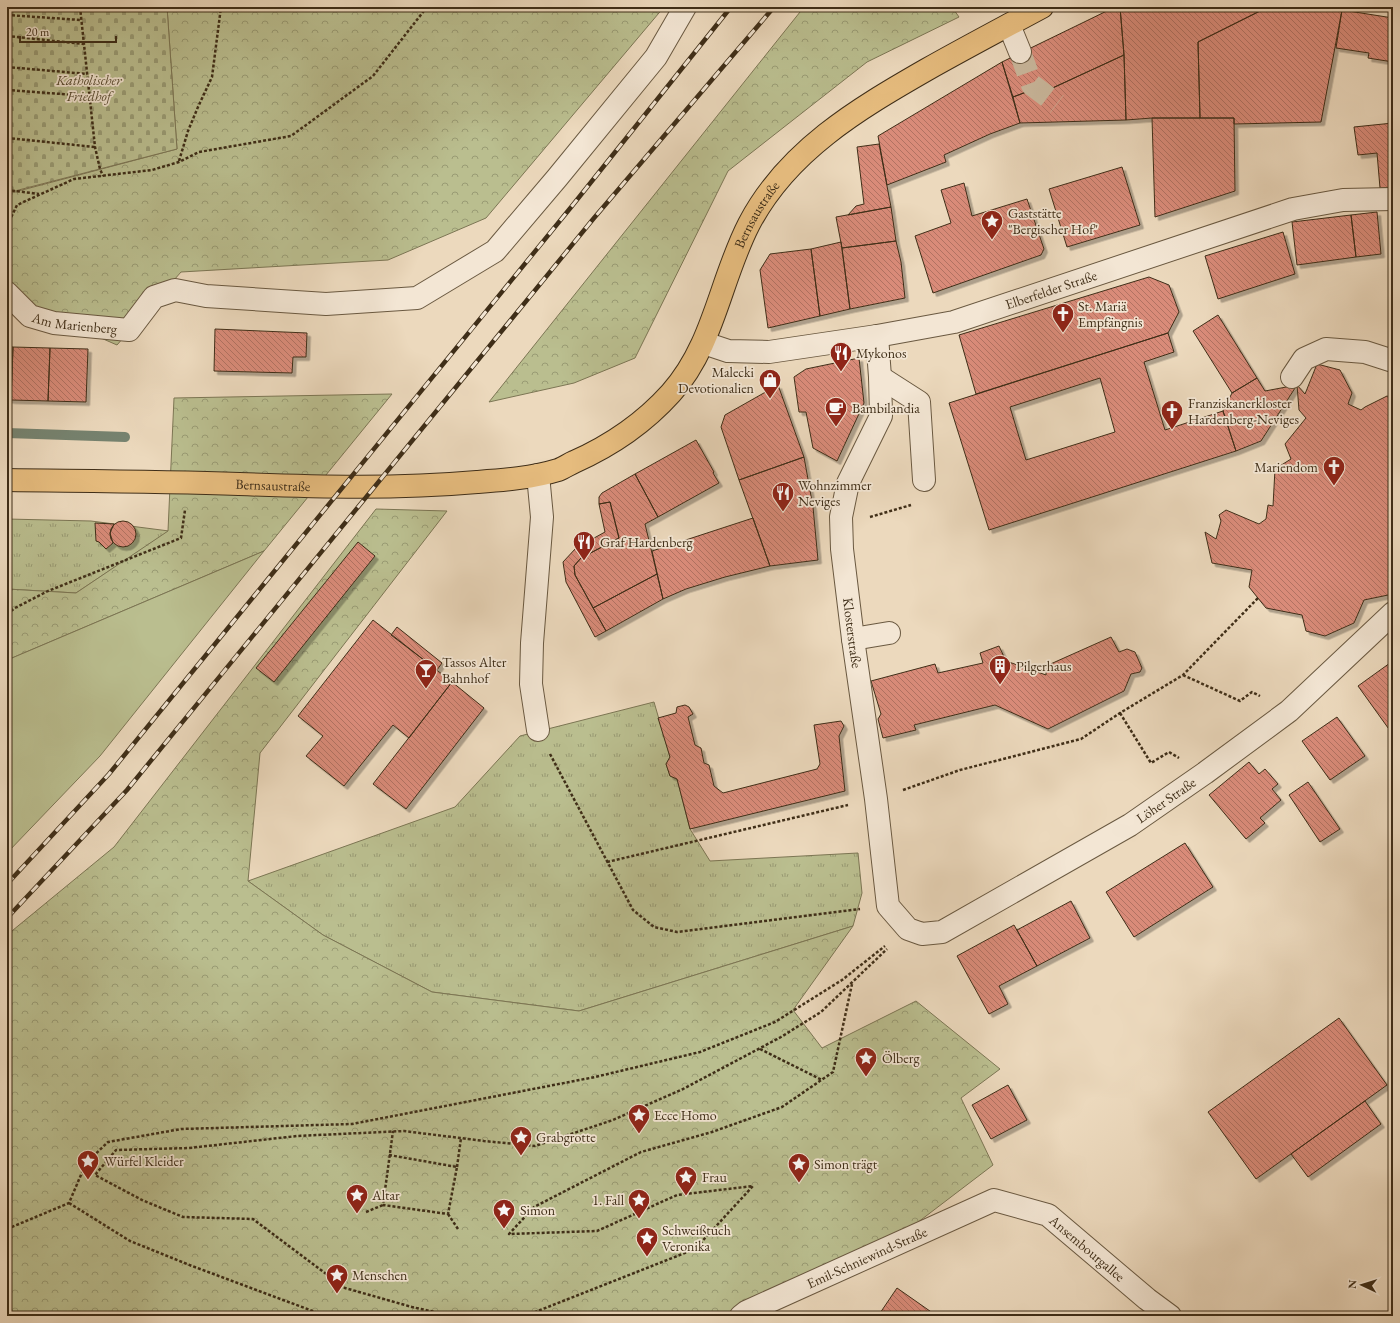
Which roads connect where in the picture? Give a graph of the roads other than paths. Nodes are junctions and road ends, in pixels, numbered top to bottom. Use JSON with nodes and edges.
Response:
{"nodes":[{"id":1,"x":685,"y":7,"type":"edge"},
{"id":2,"x":1042,"y":7,"type":"edge"},
{"id":3,"x":1008,"y":25,"type":"junction"},
{"id":4,"x":1020,"y":52,"type":"tunnel mouth"},
{"id":5,"x":1393,"y":199,"type":"edge"},
{"id":6,"x":7,"y":293,"type":"edge"},
{"id":7,"x":877,"y":336,"type":"junction"},
{"id":8,"x":704,"y":343,"type":"junction"},
{"id":9,"x":1393,"y":361,"type":"edge"},
{"id":10,"x":880,"y":377,"type":"junction"},
{"id":11,"x":1292,"y":377,"type":"dead end"},
{"id":12,"x":538,"y":475,"type":"junction"},
{"id":13,"x":7,"y":480,"type":"edge"},
{"id":14,"x":924,"y":480,"type":"dead end"},
{"id":15,"x":1393,"y":613,"type":"edge"},
{"id":16,"x":889,"y":633,"type":"dead end"},
{"id":17,"x":853,"y":639,"type":"junction"},
{"id":18,"x":538,"y":730,"type":"road end"},
{"id":19,"x":888,"y":906,"type":"joint"},
{"id":20,"x":994,"y":1200,"type":"joint"},
{"id":21,"x":741,"y":1316,"type":"edge"},
{"id":22,"x":1170,"y":1316,"type":"edge"}],
"edges":[{"from":1,"to":6,"type":"street","name":"Am Marienberg"},
{"from":2,"to":3,"type":"main road","name":"Bernsaustraße"},
{"from":3,"to":4,"type":"street"},
{"from":3,"to":8,"type":"main road","name":"Bernsaustraße"},
{"from":5,"to":7,"type":"street","name":"Elberfelder Straße"},
{"from":7,"to":8,"type":"street","name":"Elberfelder Straße"},
{"from":7,"to":10,"type":"street","name":"Klosterstraße"},
{"from":8,"to":12,"type":"main road","name":"Bernsaustraße"},
{"from":9,"to":11,"type":"street"},
{"from":10,"to":14,"type":"street"},
{"from":10,"to":17,"type":"street","name":"Klosterstraße"},
{"from":12,"to":13,"type":"main road","name":"Bernsaustraße"},
{"from":12,"to":18,"type":"street"},
{"from":15,"to":19,"type":"street","name":"Löher Straße"},
{"from":16,"to":17,"type":"street"},
{"from":17,"to":19,"type":"street","name":"Klosterstraße"},
{"from":20,"to":21,"type":"street","name":"Emil-Schniewind-Straße"},
{"from":20,"to":22,"type":"street","name":"Ansembourgallee"}]}
